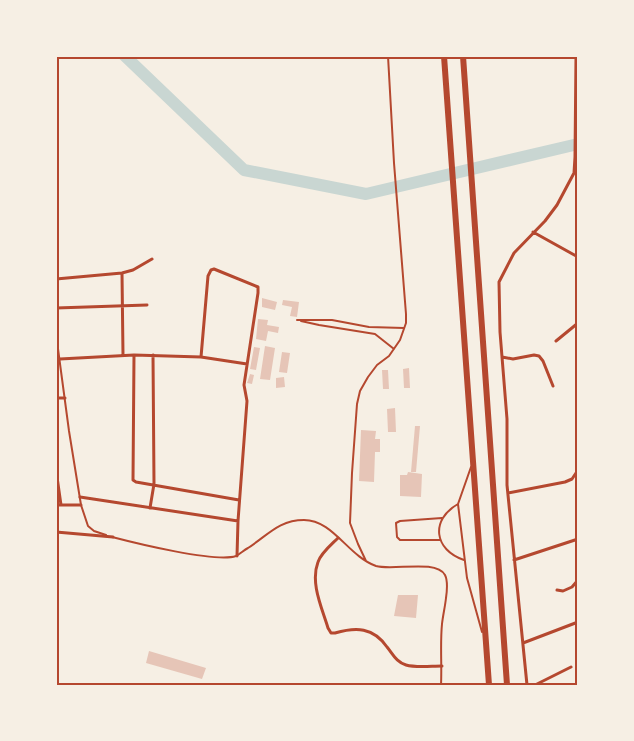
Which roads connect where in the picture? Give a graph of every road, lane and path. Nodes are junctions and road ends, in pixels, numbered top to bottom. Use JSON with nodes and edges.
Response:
{"nodes":[{"id":1,"x":388,"y":56,"type":"edge"},
{"id":2,"x":444,"y":56,"type":"edge"},
{"id":3,"x":463,"y":56,"type":"edge"},
{"id":4,"x":576,"y":56,"type":"edge"},
{"id":5,"x":534,"y":232,"type":"junction"},
{"id":6,"x":578,"y":257,"type":"edge"},
{"id":7,"x":152,"y":259,"type":"dead end"},
{"id":8,"x":122,"y":273,"type":"junction"},
{"id":9,"x":56,"y":280,"type":"edge"},
{"id":10,"x":147,"y":305,"type":"dead end"},
{"id":11,"x":123,"y":306,"type":"junction"},
{"id":12,"x":56,"y":308,"type":"edge"},
{"id":13,"x":330,"y":314,"type":"dead end"},
{"id":14,"x":332,"y":320,"type":"junction"},
{"id":15,"x":578,"y":323,"type":"edge"},
{"id":16,"x":404,"y":328,"type":"junction"},
{"id":17,"x":56,"y":334,"type":"edge"},
{"id":18,"x":556,"y":341,"type":"dead end"},
{"id":19,"x":394,"y":349,"type":"junction"},
{"id":20,"x":124,"y":355,"type":"junction"},
{"id":21,"x":134,"y":355,"type":"junction"},
{"id":22,"x":154,"y":356,"type":"junction"},
{"id":23,"x":201,"y":357,"type":"junction"},
{"id":24,"x":502,"y":357,"type":"junction"},
{"id":25,"x":60,"y":359,"type":"junction"},
{"id":26,"x":247,"y":364,"type":"junction"},
{"id":27,"x":553,"y":386,"type":"dead end"},
{"id":28,"x":56,"y":398,"type":"edge"},
{"id":29,"x":65,"y":398,"type":"junction"},
{"id":30,"x":473,"y":463,"type":"junction"},
{"id":31,"x":56,"y":470,"type":"edge"},
{"id":32,"x":578,"y":470,"type":"edge"},
{"id":33,"x":57,"y":476,"type":"edge"},
{"id":34,"x":154,"y":484,"type":"junction"},
{"id":35,"x":508,"y":493,"type":"junction"},
{"id":36,"x":80,"y":497,"type":"junction"},
{"id":37,"x":239,"y":500,"type":"junction"},
{"id":38,"x":56,"y":504,"type":"edge"},
{"id":39,"x":458,"y":504,"type":"junction"},
{"id":40,"x":61,"y":505,"type":"junction"},
{"id":41,"x":81,"y":505,"type":"junction"},
{"id":42,"x":150,"y":508,"type":"junction"},
{"id":43,"x":442,"y":518,"type":"junction"},
{"id":44,"x":238,"y":521,"type":"junction"},
{"id":45,"x":56,"y":532,"type":"edge"},
{"id":46,"x":113,"y":537,"type":"junction"},
{"id":47,"x":338,"y":538,"type":"junction"},
{"id":48,"x":578,"y":539,"type":"edge"},
{"id":49,"x":440,"y":540,"type":"junction"},
{"id":50,"x":237,"y":556,"type":"junction"},
{"id":51,"x":464,"y":560,"type":"junction"},
{"id":52,"x":514,"y":560,"type":"junction"},
{"id":53,"x":367,"y":562,"type":"junction"},
{"id":54,"x":578,"y":580,"type":"edge"},
{"id":55,"x":557,"y":590,"type":"dead end"},
{"id":56,"x":578,"y":622,"type":"edge"},
{"id":57,"x":523,"y":643,"type":"junction"},
{"id":58,"x":486,"y":646,"type":"junction"},
{"id":59,"x":442,"y":666,"type":"junction"},
{"id":60,"x":571,"y":667,"type":"dead end"},
{"id":61,"x":442,"y":685,"type":"edge"},
{"id":62,"x":489,"y":685,"type":"edge"},
{"id":63,"x":506,"y":685,"type":"edge"},
{"id":64,"x":527,"y":685,"type":"edge"},
{"id":65,"x":535,"y":685,"type":"edge"}],
"edges":[{"from":1,"to":16,"type":"lane"},
{"from":2,"to":30,"type":"highway"},
{"from":3,"to":63,"type":"highway"},
{"from":4,"to":5,"type":"street"},
{"from":5,"to":6,"type":"street"},
{"from":5,"to":24,"type":"street"},
{"from":7,"to":8,"type":"street"},
{"from":8,"to":9,"type":"street"},
{"from":8,"to":11,"type":"street"},
{"from":10,"to":11,"type":"street"},
{"from":11,"to":12,"type":"street"},
{"from":11,"to":20,"type":"street"},
{"from":13,"to":14,"type":"lane"},
{"from":14,"to":16,"type":"lane"},
{"from":14,"to":19,"type":"lane"},
{"from":15,"to":18,"type":"street"},
{"from":16,"to":19,"type":"lane"},
{"from":17,"to":25,"type":"lane"},
{"from":19,"to":53,"type":"lane"},
{"from":20,"to":21,"type":"street"},
{"from":20,"to":25,"type":"street"},
{"from":21,"to":22,"type":"street"},
{"from":21,"to":34,"type":"street"},
{"from":22,"to":23,"type":"street"},
{"from":22,"to":34,"type":"street"},
{"from":23,"to":26,"type":"street"},
{"from":23,"to":26,"type":"street"},
{"from":24,"to":27,"type":"street"},
{"from":24,"to":35,"type":"street"},
{"from":25,"to":29,"type":"lane"},
{"from":26,"to":37,"type":"street"},
{"from":28,"to":29,"type":"street"},
{"from":29,"to":36,"type":"lane"},
{"from":30,"to":39,"type":"lane"},
{"from":30,"to":58,"type":"highway"},
{"from":31,"to":33,"type":"street"},
{"from":32,"to":35,"type":"street"},
{"from":33,"to":40,"type":"street"},
{"from":34,"to":37,"type":"street"},
{"from":34,"to":42,"type":"street"},
{"from":35,"to":52,"type":"street"},
{"from":36,"to":41,"type":"lane"},
{"from":36,"to":42,"type":"street"},
{"from":37,"to":44,"type":"street"},
{"from":38,"to":40,"type":"street"},
{"from":39,"to":43,"type":"lane"},
{"from":39,"to":51,"type":"lane"},
{"from":40,"to":41,"type":"street"},
{"from":41,"to":46,"type":"lane"},
{"from":42,"to":44,"type":"street"},
{"from":43,"to":49,"type":"lane"},
{"from":43,"to":49,"type":"lane"},
{"from":44,"to":50,"type":"street"},
{"from":45,"to":46,"type":"street"},
{"from":46,"to":50,"type":"lane"},
{"from":47,"to":50,"type":"lane"},
{"from":47,"to":53,"type":"lane"},
{"from":47,"to":59,"type":"street"},
{"from":48,"to":52,"type":"street"},
{"from":49,"to":51,"type":"lane"},
{"from":51,"to":58,"type":"lane"},
{"from":52,"to":57,"type":"street"},
{"from":53,"to":59,"type":"lane"},
{"from":54,"to":55,"type":"street"},
{"from":56,"to":57,"type":"street"},
{"from":57,"to":64,"type":"street"},
{"from":58,"to":62,"type":"highway"},
{"from":59,"to":61,"type":"lane"},
{"from":60,"to":65,"type":"street"}]}
